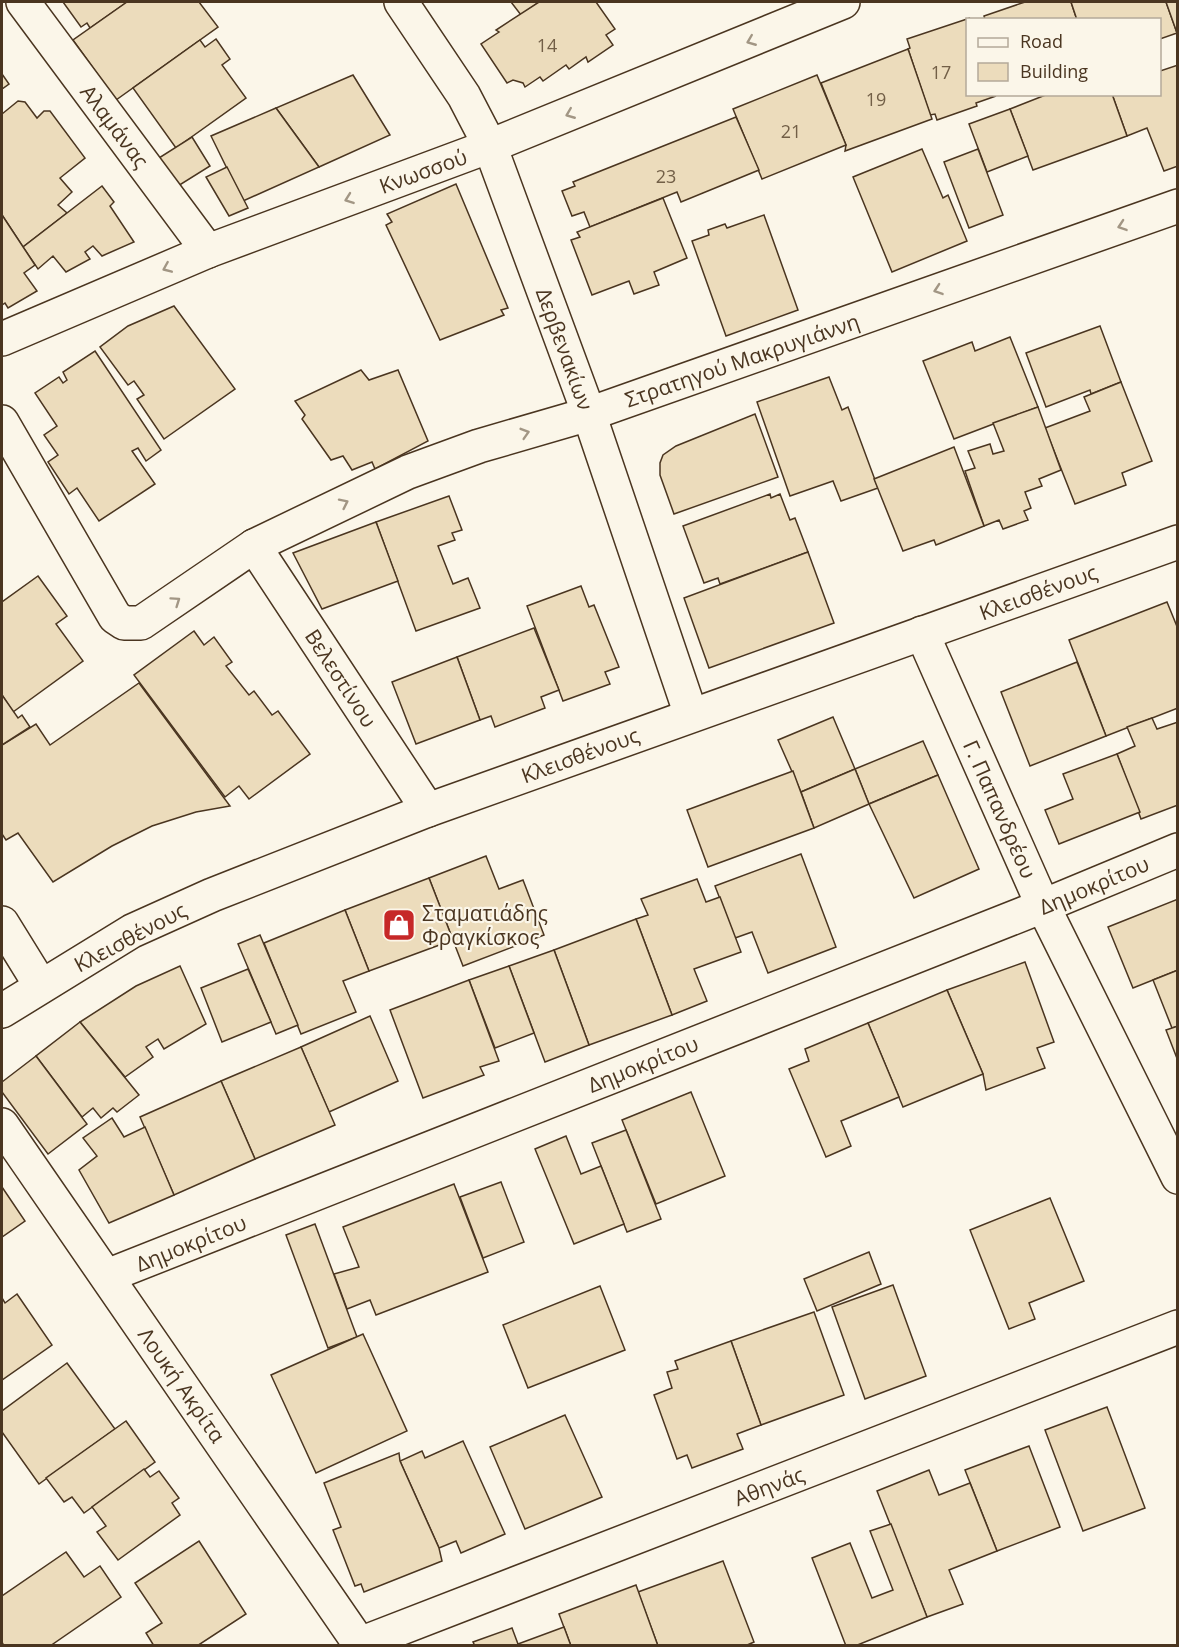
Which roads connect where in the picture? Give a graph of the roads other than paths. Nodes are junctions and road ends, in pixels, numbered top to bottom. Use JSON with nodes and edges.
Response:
{"nodes":[{"id":1,"x":23,"y":2,"type":"edge"},
{"id":2,"x":401,"y":2,"type":"edge"},
{"id":3,"x":843,"y":2,"type":"edge"},
{"id":4,"x":789,"y":12,"type":"edge"},
{"id":5,"x":490,"y":146,"type":"junction"},
{"id":6,"x":1178,"y":206,"type":"edge"},
{"id":7,"x":208,"y":251,"type":"junction"},
{"id":8,"x":2,"y":339,"type":"edge"},
{"id":9,"x":589,"y":414,"type":"junction"},
{"id":10,"x":2,"y":422,"type":"edge"},
{"id":11,"x":1178,"y":542,"type":"edge"},
{"id":12,"x":254,"y":546,"type":"junction"},
{"id":13,"x":922,"y":633,"type":"junction"},
{"id":14,"x":691,"y":715,"type":"junction"},
{"id":15,"x":428,"y":810,"type":"junction"},
{"id":16,"x":1178,"y":850,"type":"edge"},
{"id":17,"x":1043,"y":906,"type":"junction"},
{"id":18,"x":2,"y":923,"type":"edge"},
{"id":19,"x":41,"y":986,"type":"junction"},
{"id":20,"x":2,"y":1011,"type":"edge"},
{"id":21,"x":2,"y":1125,"type":"edge"},
{"id":22,"x":1178,"y":1177,"type":"edge"},
{"id":23,"x":107,"y":1276,"type":"junction"},
{"id":24,"x":1178,"y":1327,"type":"edge"},
{"id":25,"x":361,"y":1645,"type":"edge"}],
"edges":[{"from":1,"to":7,"type":"street","name":"Αλαμάνας"},
{"from":2,"to":5,"type":"street","name":"Δερβενακίων"},
{"from":3,"to":4,"type":"street","name":"Κνωσσού"},
{"from":4,"to":5,"type":"street","name":"Κνωσσού","one_way":true},
{"from":5,"to":7,"type":"street","name":"Κνωσσού","one_way":true},
{"from":5,"to":9,"type":"street","name":"Δερβενακίων"},
{"from":6,"to":9,"type":"street","name":"Στρατηγού Μακρυγιάννη","one_way":true},
{"from":7,"to":8,"type":"street","name":"Κνωσσού","one_way":true},
{"from":12,"to":9,"type":"street","name":"Στρατηγού Μακρυγιάννη","one_way":true},
{"from":9,"to":14,"type":"street","name":"Δερβενακίων"},
{"from":10,"to":12,"type":"street","name":"Στρατηγού Μακρυγιάννη","one_way":true},
{"from":11,"to":13,"type":"street","name":"Κλεισθένους"},
{"from":12,"to":15,"type":"street","name":"Βελεστίνου"},
{"from":13,"to":14,"type":"street","name":"Κλεισθένους"},
{"from":13,"to":17,"type":"street","name":"Γ. Παπανδρέου"},
{"from":14,"to":15,"type":"street","name":"Κλεισθένους"},
{"from":15,"to":19,"type":"street","name":"Κλεισθένους"},
{"from":16,"to":17,"type":"street","name":"Δημοκρίτου"},
{"from":17,"to":22,"type":"street","name":"Γ. Παπανδρέου"},
{"from":17,"to":23,"type":"street","name":"Δημοκρίτου"},
{"from":18,"to":19,"type":"street"},
{"from":19,"to":20,"type":"street","name":"Κλεισθένους"},
{"from":21,"to":23,"type":"street","name":"Λουκή Ακρίτα"},
{"from":23,"to":25,"type":"street","name":"Λουκή Ακρίτα"},
{"from":24,"to":25,"type":"street","name":"Αθηνάς"}]}
